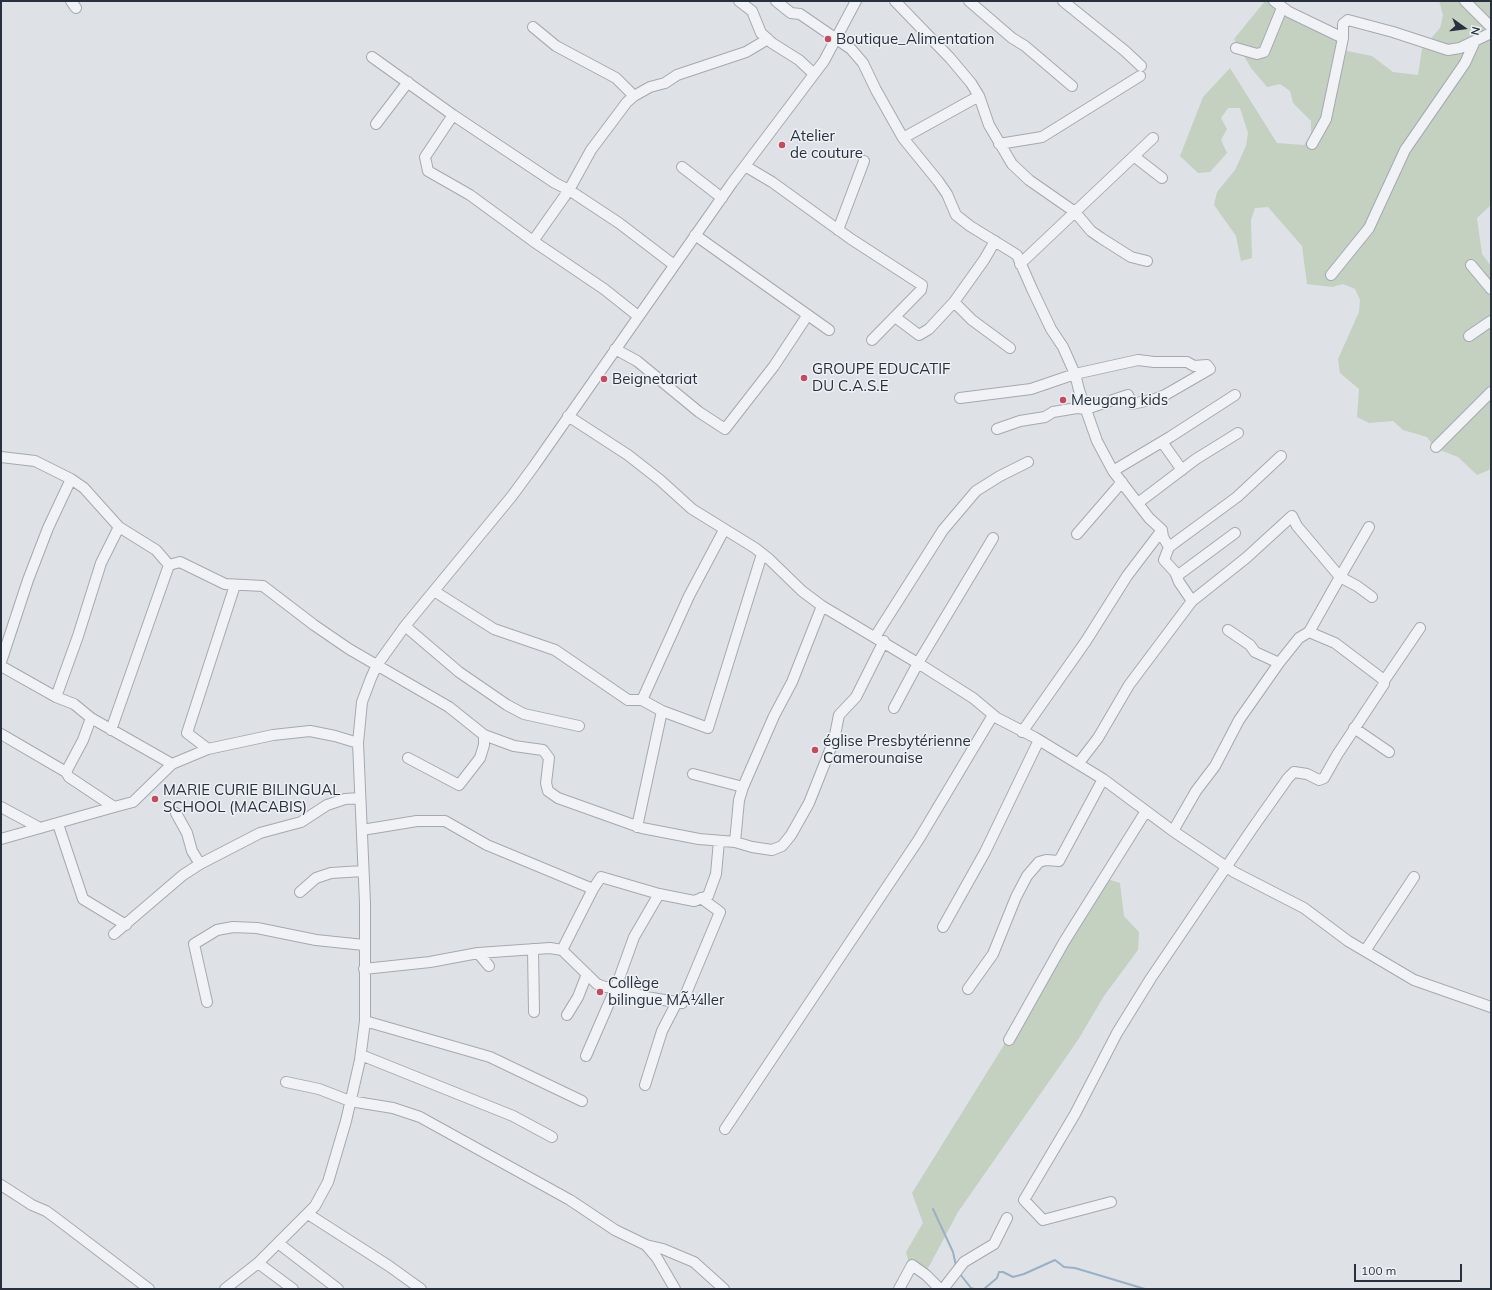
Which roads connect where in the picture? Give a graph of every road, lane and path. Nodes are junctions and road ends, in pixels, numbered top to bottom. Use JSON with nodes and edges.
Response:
{"nodes":[{"id":1,"x":739,"y":1,"type":"edge"},
{"id":2,"x":776,"y":1,"type":"edge"},
{"id":3,"x":856,"y":1,"type":"edge"},
{"id":4,"x":895,"y":1,"type":"edge"},
{"id":5,"x":969,"y":1,"type":"edge"},
{"id":6,"x":1063,"y":1,"type":"edge"},
{"id":7,"x":1274,"y":1,"type":"edge"},
{"id":8,"x":1465,"y":1,"type":"edge"},
{"id":9,"x":1282,"y":8,"type":"junction"},
{"id":10,"x":533,"y":27,"type":"dead end"},
{"id":11,"x":1491,"y":27,"type":"edge"},
{"id":12,"x":1491,"y":33,"type":"edge"},
{"id":13,"x":836,"y":38,"type":"junction"},
{"id":14,"x":1343,"y":38,"type":"junction"},
{"id":15,"x":768,"y":39,"type":"junction"},
{"id":16,"x":1476,"y":41,"type":"junction"},
{"id":17,"x":1236,"y":48,"type":"dead end"},
{"id":18,"x":372,"y":57,"type":"dead end"},
{"id":19,"x":814,"y":74,"type":"junction"},
{"id":20,"x":408,"y":82,"type":"junction"},
{"id":21,"x":1072,"y":86,"type":"dead end"},
{"id":22,"x":634,"y":96,"type":"junction"},
{"id":23,"x":979,"y":96,"type":"junction"},
{"id":24,"x":453,"y":115,"type":"junction"},
{"id":25,"x":376,"y":124,"type":"dead end"},
{"id":26,"x":903,"y":138,"type":"junction"},
{"id":27,"x":1153,"y":138,"type":"dead end"},
{"id":28,"x":999,"y":144,"type":"junction"},
{"id":29,"x":1312,"y":144,"type":"dead end"},
{"id":30,"x":1135,"y":157,"type":"junction"},
{"id":31,"x":864,"y":161,"type":"dead end"},
{"id":32,"x":744,"y":166,"type":"junction"},
{"id":33,"x":682,"y":167,"type":"dead end"},
{"id":34,"x":1162,"y":178,"type":"dead end"},
{"id":35,"x":569,"y":190,"type":"junction"},
{"id":36,"x":722,"y":198,"type":"junction"},
{"id":37,"x":1074,"y":212,"type":"junction"},
{"id":38,"x":838,"y":230,"type":"junction"},
{"id":39,"x":695,"y":235,"type":"junction"},
{"id":40,"x":533,"y":241,"type":"junction"},
{"id":41,"x":995,"y":241,"type":"junction"},
{"id":42,"x":1147,"y":261,"type":"dead end"},
{"id":43,"x":1020,"y":264,"type":"junction"},
{"id":44,"x":674,"y":265,"type":"junction"},
{"id":45,"x":1472,"y":265,"type":"dead end"},
{"id":46,"x":1331,"y":276,"type":"dead end"},
{"id":47,"x":1491,"y":289,"type":"edge"},
{"id":48,"x":954,"y":302,"type":"junction"},
{"id":49,"x":638,"y":316,"type":"junction"},
{"id":50,"x":807,"y":316,"type":"junction"},
{"id":51,"x":895,"y":317,"type":"junction"},
{"id":52,"x":1491,"y":321,"type":"edge"},
{"id":53,"x":830,"y":330,"type":"dead end"},
{"id":54,"x":1469,"y":336,"type":"dead end"},
{"id":55,"x":872,"y":340,"type":"dead end"},
{"id":56,"x":1010,"y":348,"type":"dead end"},
{"id":57,"x":615,"y":349,"type":"junction"},
{"id":58,"x":1075,"y":374,"type":"junction"},
{"id":59,"x":1491,"y":392,"type":"edge"},
{"id":60,"x":1235,"y":395,"type":"dead end"},
{"id":61,"x":960,"y":398,"type":"dead end"},
{"id":62,"x":1086,"y":409,"type":"junction"},
{"id":63,"x":568,"y":416,"type":"junction"},
{"id":64,"x":997,"y":429,"type":"dead end"},
{"id":65,"x":1238,"y":433,"type":"dead end"},
{"id":66,"x":1162,"y":442,"type":"junction"},
{"id":67,"x":1436,"y":447,"type":"dead end"},
{"id":68,"x":1281,"y":456,"type":"dead end"},
{"id":69,"x":1,"y":457,"type":"edge"},
{"id":70,"x":1028,"y":462,"type":"dead end"},
{"id":71,"x":1182,"y":470,"type":"junction"},
{"id":72,"x":1113,"y":471,"type":"junction"},
{"id":73,"x":71,"y":479,"type":"junction"},
{"id":74,"x":1122,"y":482,"type":"junction"},
{"id":75,"x":1138,"y":503,"type":"junction"},
{"id":76,"x":119,"y":527,"type":"junction"},
{"id":77,"x":1370,"y":527,"type":"dead end"},
{"id":78,"x":724,"y":530,"type":"junction"},
{"id":79,"x":1162,"y":530,"type":"junction"},
{"id":80,"x":1235,"y":533,"type":"dead end"},
{"id":81,"x":1077,"y":534,"type":"dead end"},
{"id":82,"x":994,"y":538,"type":"dead end"},
{"id":83,"x":1169,"y":547,"type":"junction"},
{"id":84,"x":762,"y":554,"type":"junction"},
{"id":85,"x":169,"y":565,"type":"junction"},
{"id":86,"x":1177,"y":576,"type":"junction"},
{"id":87,"x":1340,"y":577,"type":"junction"},
{"id":88,"x":235,"y":585,"type":"junction"},
{"id":89,"x":434,"y":591,"type":"junction"},
{"id":90,"x":1372,"y":597,"type":"dead end"},
{"id":91,"x":1192,"y":601,"type":"junction"},
{"id":92,"x":822,"y":606,"type":"junction"},
{"id":93,"x":405,"y":626,"type":"junction"},
{"id":94,"x":1420,"y":628,"type":"dead end"},
{"id":95,"x":1228,"y":630,"type":"dead end"},
{"id":96,"x":1310,"y":632,"type":"junction"},
{"id":97,"x":880,"y":639,"type":"junction"},
{"id":98,"x":1,"y":662,"type":"edge"},
{"id":99,"x":918,"y":662,"type":"junction"},
{"id":100,"x":1279,"y":663,"type":"junction"},
{"id":101,"x":377,"y":665,"type":"junction"},
{"id":102,"x":1,"y":666,"type":"edge"},
{"id":103,"x":1384,"y":681,"type":"junction"},
{"id":104,"x":56,"y":697,"type":"junction"},
{"id":105,"x":642,"y":700,"type":"junction"},
{"id":106,"x":894,"y":708,"type":"dead end"},
{"id":107,"x":662,"y":711,"type":"junction"},
{"id":108,"x":993,"y":715,"type":"junction"},
{"id":109,"x":91,"y":718,"type":"junction"},
{"id":110,"x":580,"y":726,"type":"dead end"},
{"id":111,"x":1354,"y":728,"type":"junction"},
{"id":112,"x":111,"y":730,"type":"junction"},
{"id":113,"x":1022,"y":732,"type":"junction"},
{"id":114,"x":1,"y":734,"type":"edge"},
{"id":115,"x":484,"y":735,"type":"junction"},
{"id":116,"x":1039,"y":740,"type":"junction"},
{"id":117,"x":358,"y":743,"type":"junction"},
{"id":118,"x":208,"y":749,"type":"junction"},
{"id":119,"x":1389,"y":752,"type":"dead end"},
{"id":120,"x":408,"y":758,"type":"dead end"},
{"id":121,"x":172,"y":764,"type":"junction"},
{"id":122,"x":1078,"y":764,"type":"junction"},
{"id":123,"x":66,"y":772,"type":"junction"},
{"id":124,"x":693,"y":774,"type":"dead end"},
{"id":125,"x":1103,"y":779,"type":"junction"},
{"id":126,"x":744,"y":787,"type":"junction"},
{"id":127,"x":360,"y":798,"type":"junction"},
{"id":128,"x":1,"y":807,"type":"edge"},
{"id":129,"x":114,"y":808,"type":"junction"},
{"id":130,"x":1146,"y":811,"type":"junction"},
{"id":131,"x":176,"y":813,"type":"dead end"},
{"id":132,"x":58,"y":824,"type":"junction"},
{"id":133,"x":637,"y":827,"type":"junction"},
{"id":134,"x":40,"y":828,"type":"junction"},
{"id":135,"x":362,"y":830,"type":"junction"},
{"id":136,"x":1173,"y":831,"type":"junction"},
{"id":137,"x":1,"y":839,"type":"edge"},
{"id":138,"x":719,"y":841,"type":"junction"},
{"id":139,"x":735,"y":842,"type":"junction"},
{"id":140,"x":200,"y":864,"type":"junction"},
{"id":141,"x":1226,"y":867,"type":"junction"},
{"id":142,"x":364,"y":871,"type":"junction"},
{"id":143,"x":1414,"y":877,"type":"dead end"},
{"id":144,"x":592,"y":889,"type":"junction"},
{"id":145,"x":300,"y":892,"type":"dead end"},
{"id":146,"x":659,"y":894,"type":"junction"},
{"id":147,"x":701,"y":898,"type":"junction"},
{"id":148,"x":126,"y":924,"type":"junction"},
{"id":149,"x":943,"y":927,"type":"dead end"},
{"id":150,"x":114,"y":934,"type":"dead end"},
{"id":151,"x":364,"y":945,"type":"junction"},
{"id":152,"x":533,"y":949,"type":"junction"},
{"id":153,"x":562,"y":950,"type":"junction"},
{"id":154,"x":1365,"y":951,"type":"junction"},
{"id":155,"x":478,"y":953,"type":"junction"},
{"id":156,"x":489,"y":966,"type":"dead end"},
{"id":157,"x":364,"y":968,"type":"junction"},
{"id":158,"x":587,"y":974,"type":"junction"},
{"id":159,"x":616,"y":987,"type":"junction"},
{"id":160,"x":968,"y":989,"type":"dead end"},
{"id":161,"x":207,"y":1002,"type":"dead end"},
{"id":162,"x":677,"y":1002,"type":"junction"},
{"id":163,"x":1491,"y":1007,"type":"edge"},
{"id":164,"x":534,"y":1012,"type":"dead end"},
{"id":165,"x":567,"y":1015,"type":"dead end"},
{"id":166,"x":365,"y":1021,"type":"junction"},
{"id":167,"x":1009,"y":1040,"type":"dead end"},
{"id":168,"x":360,"y":1054,"type":"junction"},
{"id":169,"x":586,"y":1056,"type":"dead end"},
{"id":170,"x":286,"y":1082,"type":"dead end"},
{"id":171,"x":645,"y":1085,"type":"dead end"},
{"id":172,"x":350,"y":1101,"type":"junction"},
{"id":173,"x":582,"y":1101,"type":"dead end"},
{"id":174,"x":725,"y":1129,"type":"dead end"},
{"id":175,"x":552,"y":1137,"type":"dead end"},
{"id":176,"x":1,"y":1185,"type":"edge"},
{"id":177,"x":1111,"y":1202,"type":"dead end"},
{"id":178,"x":308,"y":1214,"type":"junction"},
{"id":179,"x":1007,"y":1218,"type":"dead end"},
{"id":180,"x":278,"y":1243,"type":"junction"},
{"id":181,"x":646,"y":1245,"type":"junction"},
{"id":182,"x":258,"y":1263,"type":"junction"},
{"id":183,"x":149,"y":1289,"type":"edge"},
{"id":184,"x":225,"y":1289,"type":"edge"},
{"id":185,"x":293,"y":1289,"type":"edge"},
{"id":186,"x":338,"y":1289,"type":"edge"},
{"id":187,"x":421,"y":1289,"type":"edge"},
{"id":188,"x":675,"y":1289,"type":"edge"},
{"id":189,"x":724,"y":1289,"type":"edge"},
{"id":190,"x":899,"y":1289,"type":"edge"},
{"id":191,"x":942,"y":1289,"type":"edge"}],
"edges":[{"from":1,"to":15,"type":"street"},
{"from":2,"to":13,"type":"street"},
{"from":3,"to":13,"type":"street"},
{"from":4,"to":23,"type":"street"},
{"from":5,"to":21,"type":"street"},
{"from":6,"to":28,"type":"street"},
{"from":7,"to":9,"type":"street"},
{"from":8,"to":11,"type":"street"},
{"from":9,"to":14,"type":"street"},
{"from":9,"to":17,"type":"street"},
{"from":10,"to":22,"type":"street"},
{"from":12,"to":16,"type":"street"},
{"from":13,"to":19,"type":"street"},
{"from":13,"to":26,"type":"street"},
{"from":14,"to":16,"type":"street"},
{"from":14,"to":29,"type":"street"},
{"from":15,"to":19,"type":"street"},
{"from":15,"to":22,"type":"street"},
{"from":16,"to":46,"type":"street"},
{"from":18,"to":20,"type":"street"},
{"from":19,"to":32,"type":"street"},
{"from":20,"to":24,"type":"street"},
{"from":20,"to":25,"type":"street"},
{"from":22,"to":35,"type":"street"},
{"from":23,"to":26,"type":"street"},
{"from":23,"to":28,"type":"street"},
{"from":24,"to":35,"type":"street"},
{"from":24,"to":40,"type":"street"},
{"from":26,"to":41,"type":"street"},
{"from":27,"to":30,"type":"street"},
{"from":28,"to":37,"type":"street"},
{"from":30,"to":34,"type":"street"},
{"from":30,"to":37,"type":"street"},
{"from":31,"to":38,"type":"street"},
{"from":32,"to":36,"type":"street"},
{"from":32,"to":38,"type":"street"},
{"from":33,"to":36,"type":"street"},
{"from":35,"to":40,"type":"street"},
{"from":35,"to":44,"type":"street"},
{"from":36,"to":39,"type":"street"},
{"from":37,"to":42,"type":"street"},
{"from":37,"to":43,"type":"street"},
{"from":38,"to":51,"type":"street"},
{"from":39,"to":44,"type":"street"},
{"from":39,"to":50,"type":"street"},
{"from":40,"to":49,"type":"street"},
{"from":41,"to":43,"type":"street"},
{"from":41,"to":48,"type":"street"},
{"from":43,"to":58,"type":"street"},
{"from":44,"to":49,"type":"street"},
{"from":45,"to":47,"type":"street"},
{"from":48,"to":51,"type":"street"},
{"from":48,"to":56,"type":"street"},
{"from":49,"to":57,"type":"street"},
{"from":50,"to":53,"type":"street"},
{"from":50,"to":57,"type":"street"},
{"from":51,"to":55,"type":"street"},
{"from":52,"to":54,"type":"street"},
{"from":57,"to":63,"type":"street"},
{"from":58,"to":61,"type":"street"},
{"from":58,"to":62,"type":"street"},
{"from":58,"to":62,"type":"street"},
{"from":59,"to":67,"type":"street"},
{"from":60,"to":66,"type":"street"},
{"from":62,"to":64,"type":"street"},
{"from":62,"to":72,"type":"street"},
{"from":63,"to":78,"type":"street"},
{"from":63,"to":89,"type":"street"},
{"from":65,"to":71,"type":"street"},
{"from":66,"to":71,"type":"street"},
{"from":66,"to":72,"type":"street"},
{"from":68,"to":83,"type":"street"},
{"from":69,"to":73,"type":"street"},
{"from":70,"to":97,"type":"street"},
{"from":71,"to":75,"type":"street"},
{"from":72,"to":74,"type":"street"},
{"from":73,"to":76,"type":"street"},
{"from":73,"to":98,"type":"street"},
{"from":74,"to":75,"type":"street"},
{"from":74,"to":81,"type":"street"},
{"from":75,"to":79,"type":"street"},
{"from":76,"to":85,"type":"street"},
{"from":76,"to":104,"type":"street"},
{"from":77,"to":87,"type":"street"},
{"from":78,"to":84,"type":"street"},
{"from":78,"to":105,"type":"street"},
{"from":79,"to":83,"type":"street"},
{"from":79,"to":113,"type":"street"},
{"from":80,"to":86,"type":"street"},
{"from":82,"to":99,"type":"street"},
{"from":83,"to":86,"type":"street"},
{"from":84,"to":92,"type":"street"},
{"from":84,"to":107,"type":"street"},
{"from":85,"to":88,"type":"street"},
{"from":85,"to":112,"type":"street"},
{"from":86,"to":91,"type":"street"},
{"from":87,"to":90,"type":"street"},
{"from":87,"to":91,"type":"street"},
{"from":87,"to":96,"type":"street"},
{"from":88,"to":101,"type":"street"},
{"from":88,"to":118,"type":"street"},
{"from":89,"to":93,"type":"street"},
{"from":89,"to":105,"type":"street"},
{"from":91,"to":122,"type":"street"},
{"from":92,"to":97,"type":"street"},
{"from":92,"to":126,"type":"street"},
{"from":93,"to":101,"type":"street"},
{"from":93,"to":110,"type":"street"},
{"from":94,"to":103,"type":"street"},
{"from":95,"to":100,"type":"street"},
{"from":96,"to":100,"type":"street"},
{"from":96,"to":103,"type":"street"},
{"from":97,"to":99,"type":"street"},
{"from":97,"to":139,"type":"street"},
{"from":99,"to":106,"type":"street"},
{"from":99,"to":108,"type":"street"},
{"from":100,"to":136,"type":"street"},
{"from":101,"to":115,"type":"street"},
{"from":101,"to":117,"type":"street"},
{"from":102,"to":104,"type":"street"},
{"from":103,"to":111,"type":"street"},
{"from":104,"to":109,"type":"street"},
{"from":105,"to":107,"type":"street"},
{"from":107,"to":133,"type":"street"},
{"from":108,"to":113,"type":"street"},
{"from":108,"to":174,"type":"street"},
{"from":109,"to":112,"type":"street"},
{"from":109,"to":123,"type":"street"},
{"from":111,"to":119,"type":"street"},
{"from":111,"to":141,"type":"street"},
{"from":112,"to":121,"type":"street"},
{"from":113,"to":116,"type":"street"},
{"from":114,"to":123,"type":"street"},
{"from":115,"to":120,"type":"street"},
{"from":115,"to":133,"type":"street"},
{"from":116,"to":122,"type":"street"},
{"from":116,"to":149,"type":"street"},
{"from":117,"to":118,"type":"street"},
{"from":117,"to":127,"type":"street"},
{"from":118,"to":121,"type":"street"},
{"from":121,"to":129,"type":"street"},
{"from":122,"to":125,"type":"street"},
{"from":123,"to":129,"type":"street"},
{"from":124,"to":126,"type":"street"},
{"from":125,"to":130,"type":"street"},
{"from":125,"to":160,"type":"street"},
{"from":126,"to":139,"type":"street"},
{"from":127,"to":135,"type":"street"},
{"from":127,"to":140,"type":"street"},
{"from":128,"to":134,"type":"street"},
{"from":129,"to":132,"type":"street"},
{"from":130,"to":136,"type":"street"},
{"from":130,"to":167,"type":"street"},
{"from":131,"to":140,"type":"street"},
{"from":132,"to":134,"type":"street"},
{"from":132,"to":148,"type":"street"},
{"from":133,"to":138,"type":"street"},
{"from":134,"to":137,"type":"street"},
{"from":135,"to":142,"type":"street"},
{"from":135,"to":144,"type":"street"},
{"from":136,"to":141,"type":"street"},
{"from":138,"to":139,"type":"street"},
{"from":138,"to":147,"type":"street"},
{"from":140,"to":148,"type":"street"},
{"from":141,"to":154,"type":"street"},
{"from":141,"to":177,"type":"street"},
{"from":142,"to":145,"type":"street"},
{"from":142,"to":151,"type":"street"},
{"from":143,"to":154,"type":"street"},
{"from":144,"to":146,"type":"street"},
{"from":144,"to":153,"type":"street"},
{"from":146,"to":147,"type":"street"},
{"from":146,"to":159,"type":"street"},
{"from":147,"to":162,"type":"street"},
{"from":148,"to":150,"type":"street"},
{"from":151,"to":157,"type":"street"},
{"from":151,"to":161,"type":"street"},
{"from":152,"to":153,"type":"street"},
{"from":152,"to":155,"type":"street"},
{"from":152,"to":164,"type":"street"},
{"from":153,"to":158,"type":"street"},
{"from":154,"to":163,"type":"street"},
{"from":155,"to":156,"type":"street"},
{"from":155,"to":157,"type":"street"},
{"from":157,"to":166,"type":"street"},
{"from":158,"to":159,"type":"street"},
{"from":158,"to":165,"type":"street"},
{"from":159,"to":162,"type":"street"},
{"from":159,"to":169,"type":"street"},
{"from":162,"to":171,"type":"street"},
{"from":166,"to":168,"type":"street"},
{"from":166,"to":173,"type":"street"},
{"from":168,"to":172,"type":"street"},
{"from":168,"to":175,"type":"street"},
{"from":170,"to":172,"type":"street"},
{"from":172,"to":178,"type":"street"},
{"from":172,"to":181,"type":"street"},
{"from":176,"to":183,"type":"street"},
{"from":178,"to":180,"type":"street"},
{"from":178,"to":187,"type":"street"},
{"from":179,"to":191,"type":"street"},
{"from":180,"to":182,"type":"street"},
{"from":180,"to":186,"type":"street"},
{"from":181,"to":188,"type":"street"},
{"from":181,"to":189,"type":"street"},
{"from":182,"to":184,"type":"street"},
{"from":182,"to":185,"type":"street"},
{"from":190,"to":191,"type":"street"}]}
